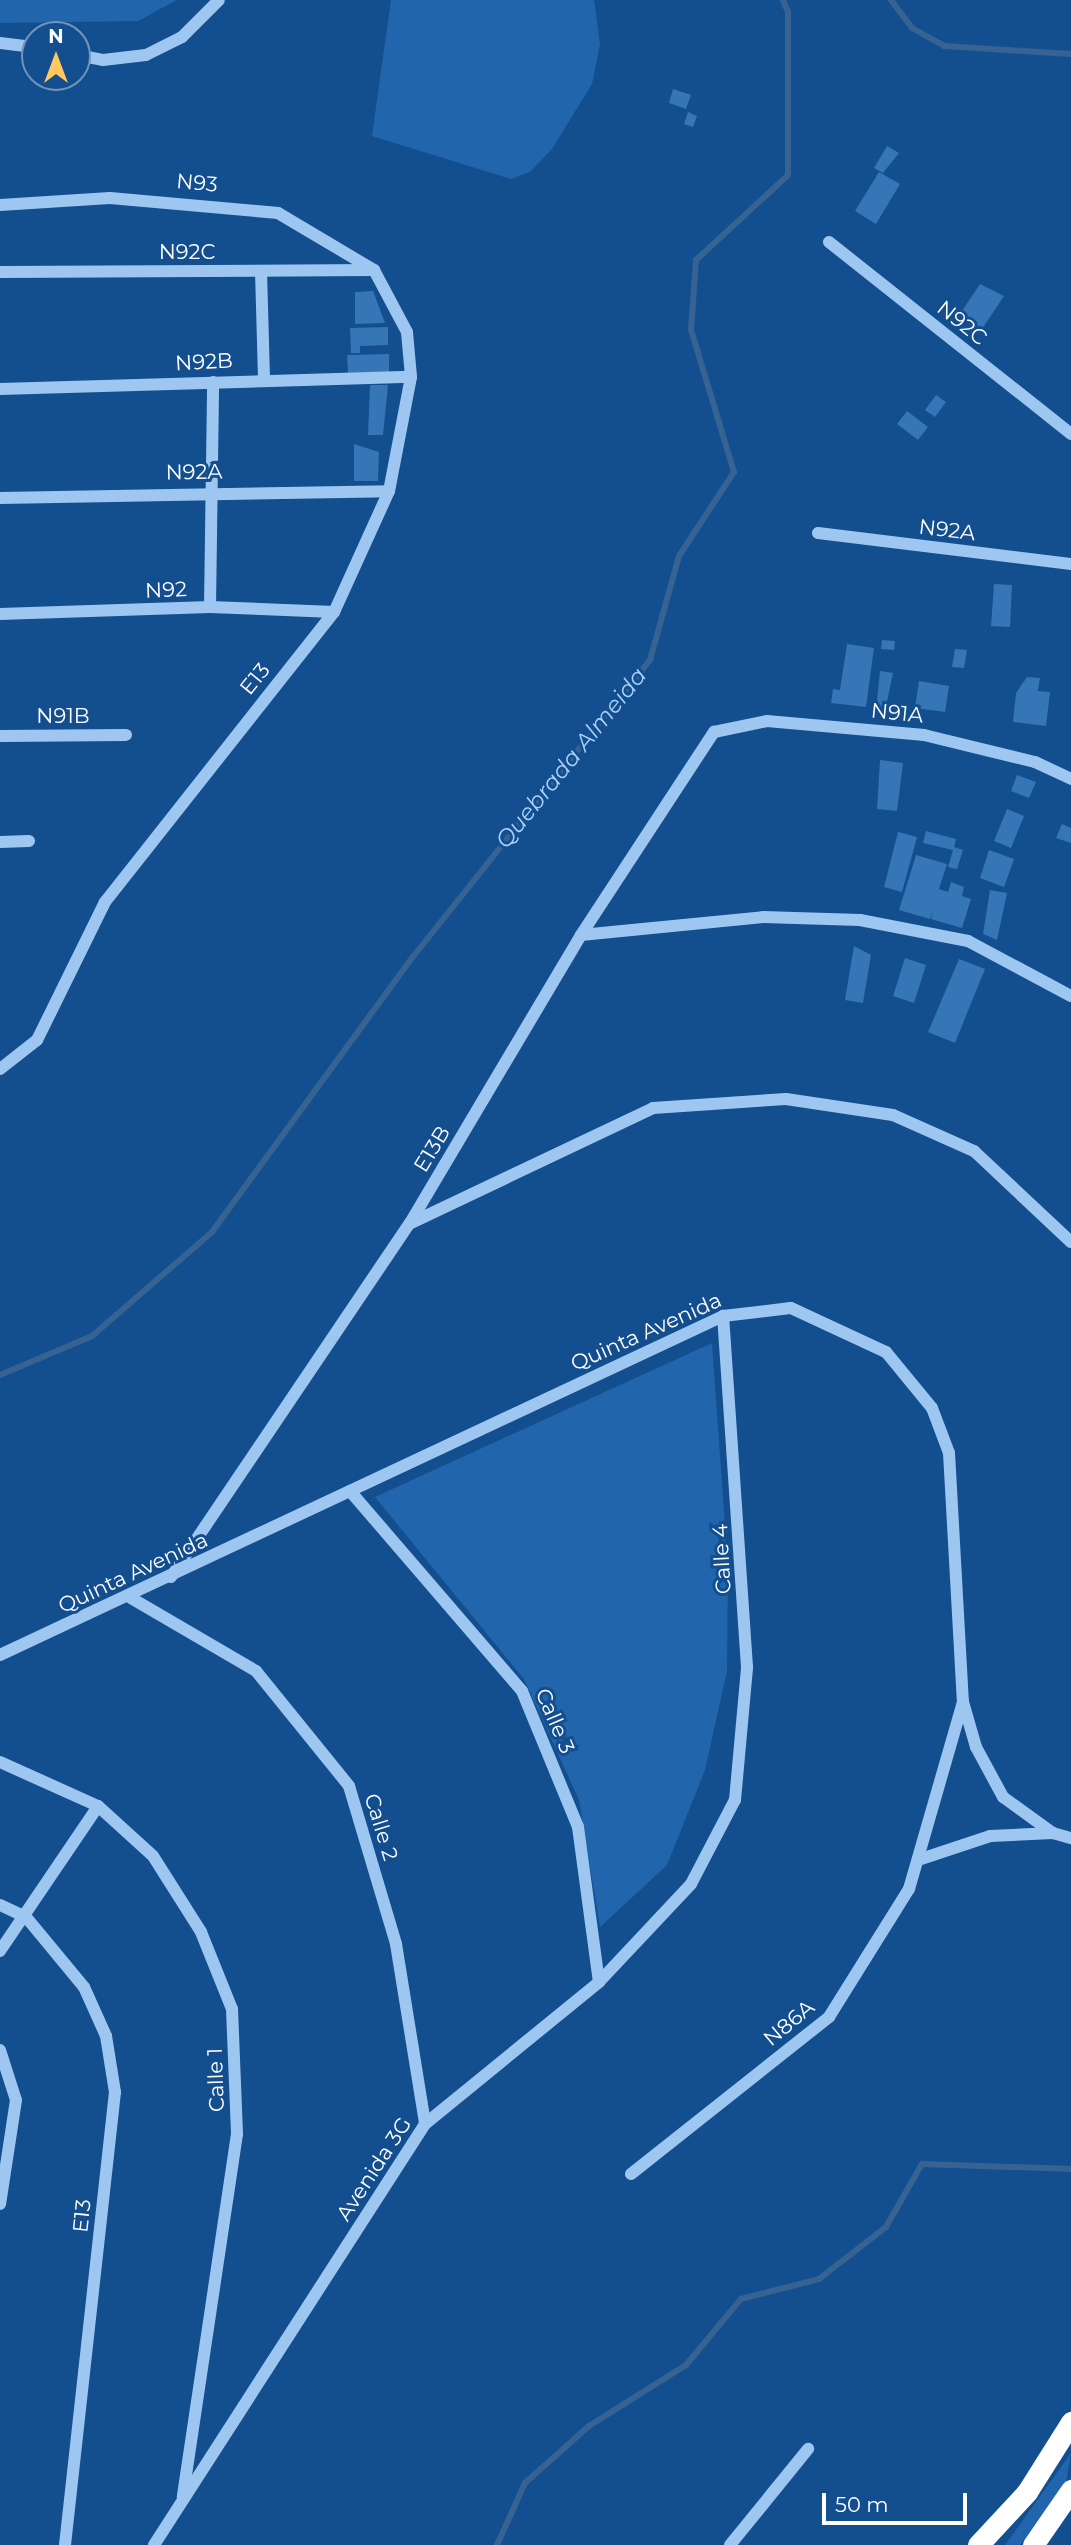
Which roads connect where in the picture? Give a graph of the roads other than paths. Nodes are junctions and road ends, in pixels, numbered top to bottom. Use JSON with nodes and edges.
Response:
{"nodes":[{"id":1,"x":219,"y":0,"type":"edge"},
{"id":2,"x":0,"y":43,"type":"edge"},
{"id":3,"x":21,"y":45,"type":"edge"},
{"id":4,"x":91,"y":58,"type":"edge"},
{"id":5,"x":0,"y":205,"type":"edge"},
{"id":6,"x":829,"y":242,"type":"dead end"},
{"id":7,"x":374,"y":270,"type":"junction"},
{"id":8,"x":261,"y":271,"type":"junction"},
{"id":9,"x":0,"y":272,"type":"edge"},
{"id":10,"x":411,"y":377,"type":"junction"},
{"id":11,"x":264,"y":378,"type":"junction"},
{"id":12,"x":213,"y":382,"type":"junction"},
{"id":13,"x":0,"y":389,"type":"edge"},
{"id":14,"x":1071,"y":435,"type":"edge"},
{"id":15,"x":208,"y":490,"type":"junction"},
{"id":16,"x":389,"y":491,"type":"junction"},
{"id":17,"x":0,"y":498,"type":"edge"},
{"id":18,"x":817,"y":533,"type":"dead end"},
{"id":19,"x":1071,"y":564,"type":"edge"},
{"id":20,"x":210,"y":607,"type":"junction"},
{"id":21,"x":334,"y":612,"type":"junction"},
{"id":22,"x":0,"y":614,"type":"edge"},
{"id":23,"x":714,"y":732,"type":"joint"},
{"id":24,"x":126,"y":735,"type":"dead end"},
{"id":25,"x":0,"y":736,"type":"edge"},
{"id":26,"x":1071,"y":779,"type":"edge"},
{"id":27,"x":0,"y":842,"type":"edge"},
{"id":28,"x":29,"y":842,"type":"dead end"},
{"id":29,"x":581,"y":935,"type":"junction"},
{"id":30,"x":1071,"y":996,"type":"edge"},
{"id":31,"x":0,"y":1069,"type":"edge"},
{"id":32,"x":410,"y":1223,"type":"junction"},
{"id":33,"x":1071,"y":1242,"type":"edge"},
{"id":34,"x":723,"y":1315,"type":"junction"},
{"id":35,"x":350,"y":1491,"type":"junction"},
{"id":36,"x":171,"y":1577,"type":"junction"},
{"id":37,"x":131,"y":1598,"type":"junction"},
{"id":38,"x":0,"y":1655,"type":"edge"},
{"id":39,"x":963,"y":1702,"type":"junction"},
{"id":40,"x":0,"y":1762,"type":"edge"},
{"id":41,"x":735,"y":1800,"type":"joint"},
{"id":42,"x":98,"y":1806,"type":"junction"},
{"id":43,"x":1053,"y":1833,"type":"junction"},
{"id":44,"x":1071,"y":1838,"type":"edge"},
{"id":45,"x":921,"y":1859,"type":"junction"},
{"id":46,"x":0,"y":1905,"type":"edge"},
{"id":47,"x":26,"y":1917,"type":"junction"},
{"id":48,"x":0,"y":1951,"type":"edge"},
{"id":49,"x":599,"y":1982,"type":"junction"},
{"id":50,"x":0,"y":2050,"type":"edge"},
{"id":51,"x":425,"y":2124,"type":"junction"},
{"id":52,"x":631,"y":2174,"type":"dead end"},
{"id":53,"x":0,"y":2204,"type":"edge"},
{"id":54,"x":1071,"y":2422,"type":"edge"},
{"id":55,"x":808,"y":2449,"type":"dead end"},
{"id":56,"x":1071,"y":2490,"type":"edge"},
{"id":57,"x":183,"y":2500,"type":"junction"},
{"id":58,"x":65,"y":2545,"type":"edge"},
{"id":59,"x":154,"y":2545,"type":"edge"},
{"id":60,"x":730,"y":2545,"type":"edge"},
{"id":61,"x":978,"y":2545,"type":"edge"},
{"id":62,"x":1033,"y":2545,"type":"edge"}],
"edges":[{"from":1,"to":4,"type":"street"},
{"from":2,"to":3,"type":"street"},
{"from":5,"to":7,"type":"street","name":"N93"},
{"from":6,"to":14,"type":"street","name":"N92C"},
{"from":7,"to":8,"type":"street","name":"N92C"},
{"from":7,"to":10,"type":"street","name":"E13"},
{"from":8,"to":9,"type":"street","name":"N92C"},
{"from":8,"to":11,"type":"street"},
{"from":10,"to":11,"type":"street","name":"N92B"},
{"from":10,"to":16,"type":"street","name":"E13"},
{"from":11,"to":12,"type":"street","name":"N92B"},
{"from":12,"to":13,"type":"street","name":"N92B"},
{"from":12,"to":15,"type":"street"},
{"from":15,"to":16,"type":"street","name":"N92A"},
{"from":15,"to":17,"type":"street","name":"N92A"},
{"from":15,"to":20,"type":"street"},
{"from":16,"to":21,"type":"street","name":"E13"},
{"from":18,"to":19,"type":"street","name":"N92A"},
{"from":20,"to":21,"type":"street","name":"N92"},
{"from":20,"to":22,"type":"street","name":"N92"},
{"from":21,"to":31,"type":"street","name":"E13"},
{"from":23,"to":26,"type":"street","name":"N91A"},
{"from":23,"to":29,"type":"street","name":"E13B"},
{"from":24,"to":25,"type":"street","name":"N91B"},
{"from":27,"to":28,"type":"street"},
{"from":29,"to":30,"type":"street"},
{"from":29,"to":32,"type":"street","name":"E13B"},
{"from":32,"to":33,"type":"street"},
{"from":32,"to":36,"type":"street","name":"E13B"},
{"from":34,"to":35,"type":"street","name":"Quinta Avenida"},
{"from":34,"to":39,"type":"street","name":"Quinta Avenida"},
{"from":34,"to":41,"type":"street","name":"Calle 4"},
{"from":35,"to":36,"type":"street","name":"Quinta Avenida"},
{"from":35,"to":49,"type":"street","name":"Calle 3"},
{"from":36,"to":37,"type":"street","name":"Quinta Avenida"},
{"from":37,"to":38,"type":"street","name":"Quinta Avenida"},
{"from":37,"to":51,"type":"street","name":"Calle 2"},
{"from":39,"to":43,"type":"street","name":"Quinta Avenida"},
{"from":39,"to":45,"type":"street","name":"N86A"},
{"from":40,"to":42,"type":"street","name":"Calle 1"},
{"from":41,"to":49,"type":"street","name":"Avenida 3G"},
{"from":42,"to":47,"type":"street"},
{"from":42,"to":57,"type":"street","name":"Calle 1"},
{"from":43,"to":44,"type":"street","name":"Quinta Avenida"},
{"from":43,"to":45,"type":"street"},
{"from":45,"to":52,"type":"street","name":"N86A"},
{"from":46,"to":47,"type":"street"},
{"from":47,"to":48,"type":"street"},
{"from":47,"to":58,"type":"street","name":"E13"},
{"from":49,"to":51,"type":"street","name":"Avenida 3G"},
{"from":50,"to":53,"type":"street"},
{"from":51,"to":57,"type":"street","name":"Avenida 3G"},
{"from":54,"to":61,"type":"highway"},
{"from":55,"to":60,"type":"street"},
{"from":56,"to":62,"type":"highway"},
{"from":57,"to":59,"type":"street","name":"Avenida 3G"}]}
